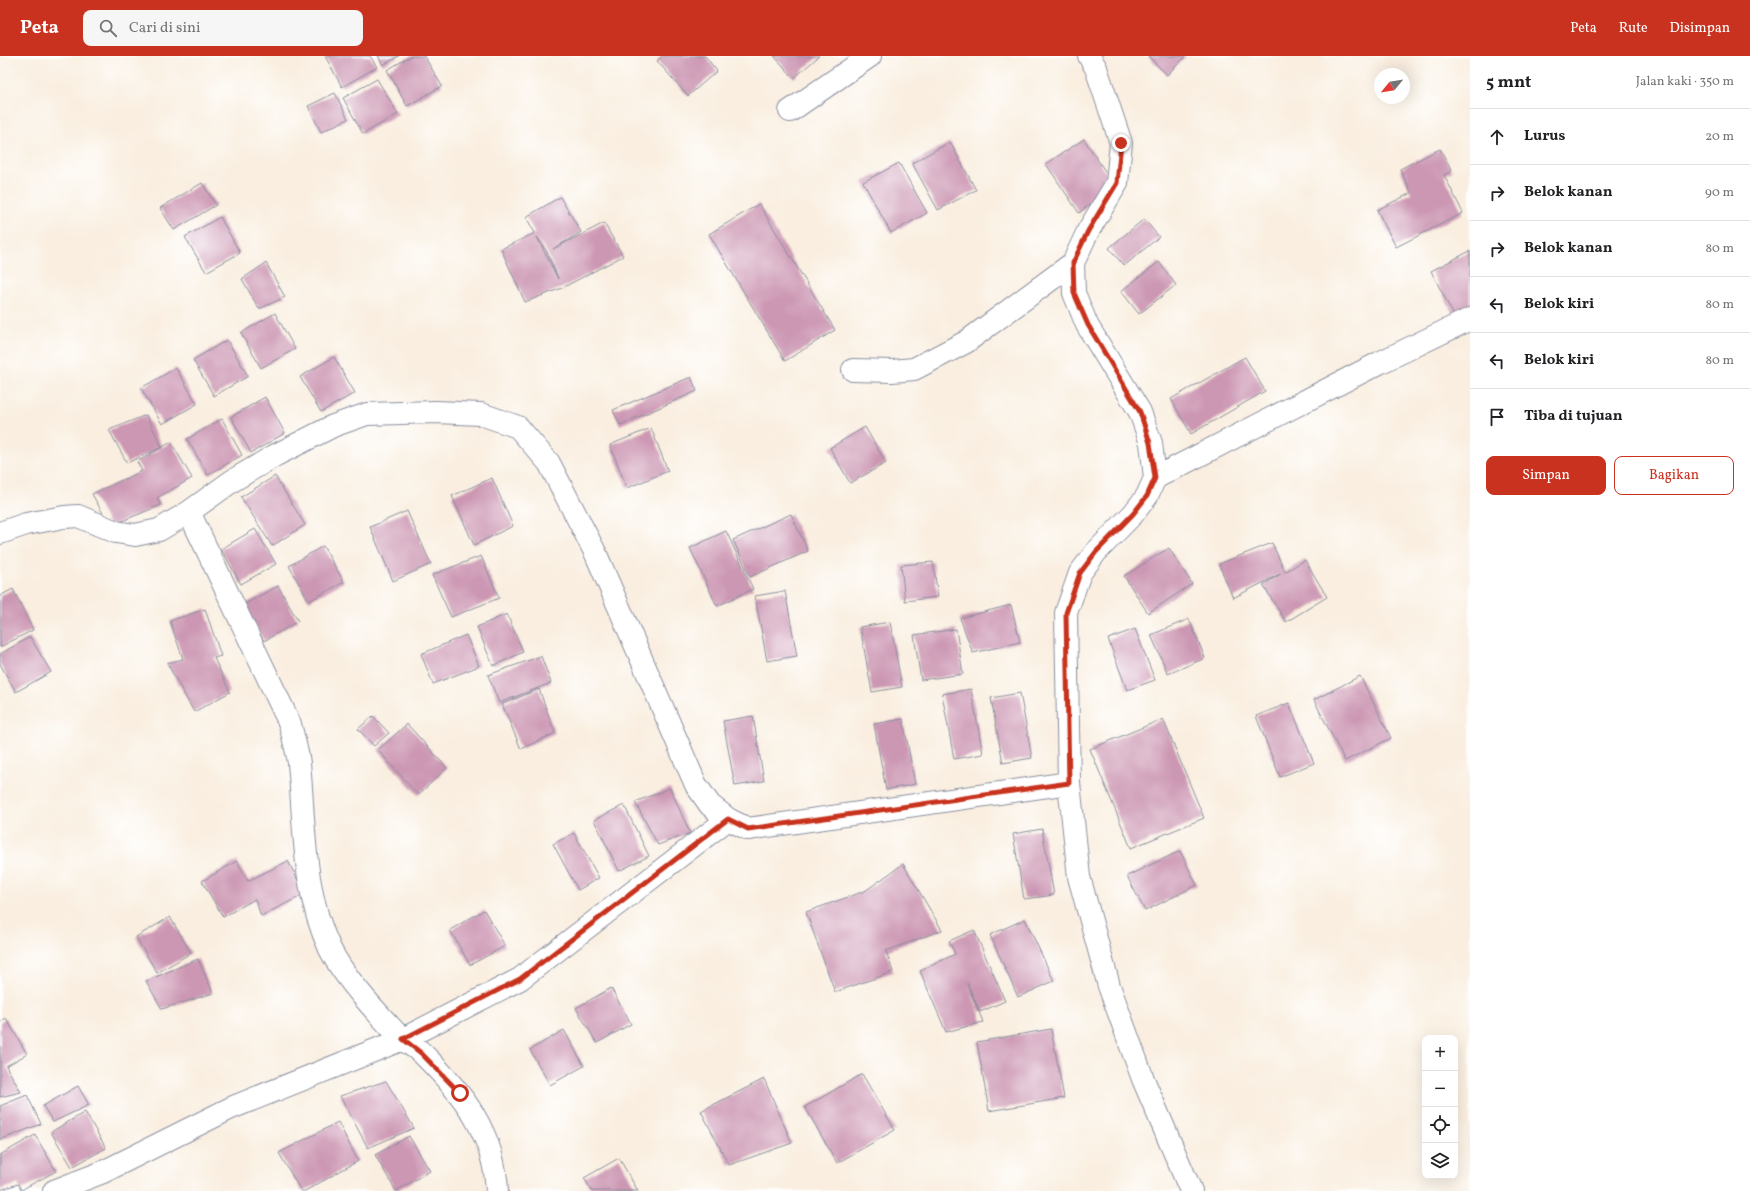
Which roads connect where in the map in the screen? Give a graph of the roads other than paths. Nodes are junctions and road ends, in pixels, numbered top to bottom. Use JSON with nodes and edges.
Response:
{"nodes":[{"id":1,"x":870,"y":56,"type":"edge"},
{"id":2,"x":1089,"y":56,"type":"edge"},
{"id":3,"x":790,"y":111,"type":"dead end"},
{"id":4,"x":1073,"y":263,"type":"junction"},
{"id":5,"x":1470,"y":319,"type":"edge"},
{"id":6,"x":853,"y":370,"type":"dead end"},
{"id":7,"x":1155,"y":478,"type":"junction"},
{"id":8,"x":189,"y":512,"type":"junction"},
{"id":9,"x":0,"y":533,"type":"edge"},
{"id":10,"x":1069,"y":783,"type":"junction"},
{"id":11,"x":728,"y":819,"type":"junction"},
{"id":12,"x":403,"y":1039,"type":"junction"},
{"id":13,"x":54,"y":1191,"type":"edge"},
{"id":14,"x":497,"y":1191,"type":"edge"},
{"id":15,"x":1191,"y":1191,"type":"edge"}],
"edges":[{"from":1,"to":3,"type":"street"},
{"from":2,"to":4,"type":"street"},
{"from":4,"to":6,"type":"street"},
{"from":4,"to":7,"type":"street"},
{"from":5,"to":7,"type":"street"},
{"from":7,"to":10,"type":"street"},
{"from":8,"to":9,"type":"street"},
{"from":8,"to":11,"type":"street"},
{"from":8,"to":12,"type":"street"},
{"from":10,"to":11,"type":"street"},
{"from":10,"to":15,"type":"street"},
{"from":11,"to":12,"type":"street"},
{"from":12,"to":13,"type":"street"},
{"from":12,"to":14,"type":"street"}]}
